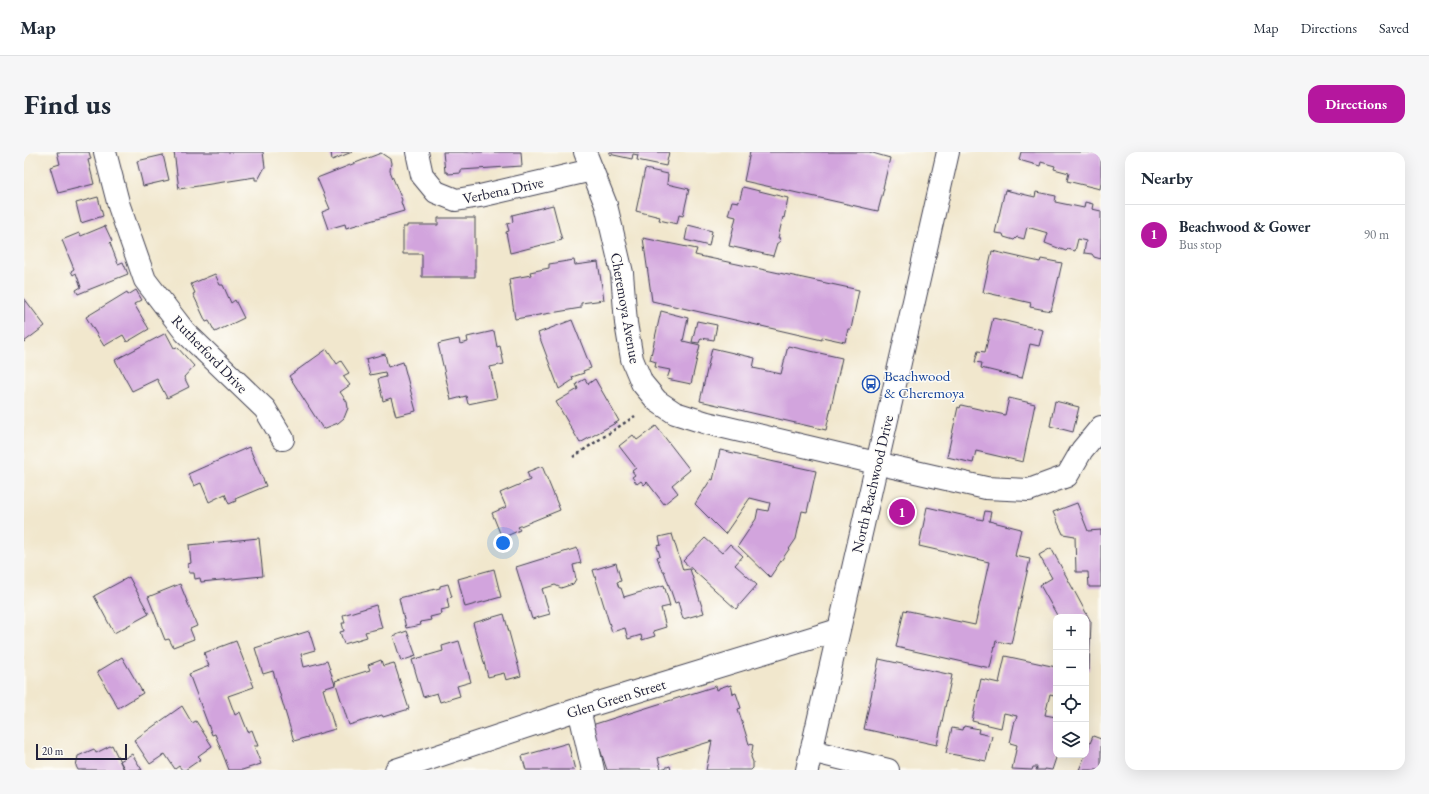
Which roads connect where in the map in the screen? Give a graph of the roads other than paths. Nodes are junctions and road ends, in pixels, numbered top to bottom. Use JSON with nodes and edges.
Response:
{"nodes":[{"id":1,"x":105,"y":152,"type":"edge"},
{"id":2,"x":417,"y":152,"type":"edge"},
{"id":3,"x":948,"y":152,"type":"edge"},
{"id":4,"x":589,"y":161,"type":"edge"},
{"id":5,"x":1101,"y":427,"type":"edge"},
{"id":6,"x":283,"y":439,"type":"dead end"},
{"id":7,"x":876,"y":463,"type":"junction"},
{"id":8,"x":838,"y":630,"type":"junction"},
{"id":9,"x":579,"y":708,"type":"junction"},
{"id":10,"x":809,"y":761,"type":"edge"},
{"id":11,"x":396,"y":770,"type":"edge"},
{"id":12,"x":593,"y":770,"type":"edge"},
{"id":13,"x":888,"y":770,"type":"edge"}],
"edges":[{"from":1,"to":6,"type":"street","name":"Rutherford Drive"},
{"from":2,"to":4,"type":"street","name":"Verbena Drive"},
{"from":3,"to":7,"type":"street","name":"North Beachwood Drive"},
{"from":4,"to":7,"type":"street","name":"Cheremoya Avenue"},
{"from":5,"to":7,"type":"street","name":"Cheremoya Avenue"},
{"from":7,"to":8,"type":"street","name":"North Beachwood Drive"},
{"from":8,"to":9,"type":"street","name":"Glen Green Street"},
{"from":8,"to":10,"type":"street","name":"North Beachwood Drive"},
{"from":9,"to":11,"type":"street","name":"Glen Green Street"},
{"from":9,"to":12,"type":"street"},
{"from":10,"to":13,"type":"street"}]}
